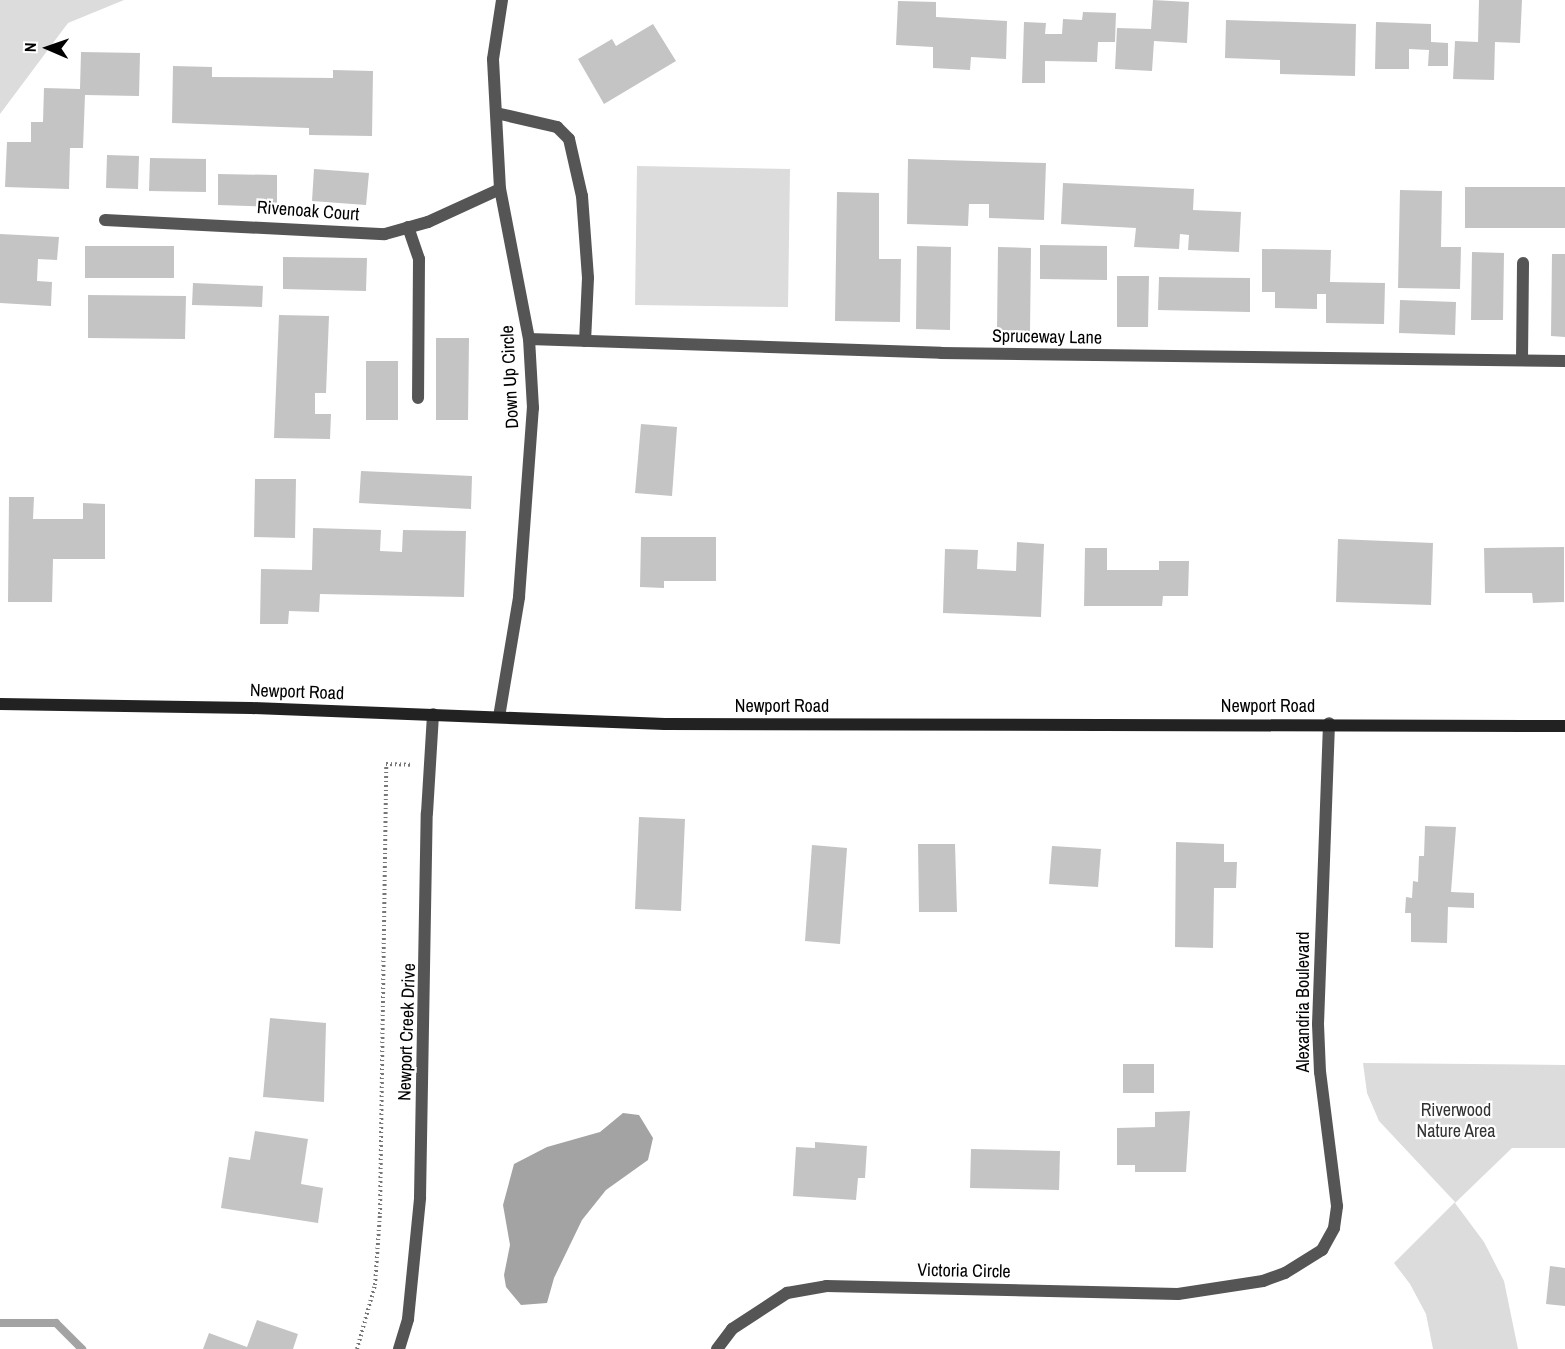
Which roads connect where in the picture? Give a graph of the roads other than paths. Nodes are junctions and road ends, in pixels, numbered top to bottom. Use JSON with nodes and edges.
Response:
{"nodes":[{"id":1,"x":502,"y":0,"type":"edge"},
{"id":2,"x":496,"y":113,"type":"junction"},
{"id":3,"x":500,"y":189,"type":"junction"},
{"id":4,"x":105,"y":220,"type":"dead end"},
{"id":5,"x":408,"y":227,"type":"junction"},
{"id":6,"x":1523,"y":263,"type":"dead end"},
{"id":7,"x":529,"y":339,"type":"junction"},
{"id":8,"x":585,"y":340,"type":"junction"},
{"id":9,"x":1522,"y":360,"type":"junction"},
{"id":10,"x":1565,"y":361,"type":"edge"},
{"id":11,"x":418,"y":398,"type":"dead end"},
{"id":12,"x":0,"y":704,"type":"edge"},
{"id":13,"x":433,"y":714,"type":"junction"},
{"id":14,"x":499,"y":717,"type":"junction"},
{"id":15,"x":1329,"y":723,"type":"junction"},
{"id":16,"x":1565,"y":726,"type":"edge"},
{"id":17,"x":1232,"y":1286,"type":"joint"},
{"id":18,"x":399,"y":1349,"type":"edge"},
{"id":19,"x":717,"y":1349,"type":"edge"}],
"edges":[{"from":1,"to":2,"type":"street","name":"Down Up Circle"},
{"from":2,"to":3,"type":"street","name":"Down Up Circle"},
{"from":2,"to":8,"type":"street"},
{"from":3,"to":5,"type":"street","name":"Rivenoak Court"},
{"from":3,"to":7,"type":"street","name":"Down Up Circle"},
{"from":4,"to":5,"type":"street","name":"Rivenoak Court"},
{"from":5,"to":11,"type":"street"},
{"from":6,"to":9,"type":"street"},
{"from":7,"to":8,"type":"street","name":"Spruceway Lane"},
{"from":7,"to":14,"type":"street","name":"Down Up Circle"},
{"from":8,"to":9,"type":"street","name":"Spruceway Lane"},
{"from":9,"to":10,"type":"street","name":"Spruceway Lane"},
{"from":12,"to":13,"type":"street","name":"Newport Road"},
{"from":13,"to":14,"type":"street","name":"Newport Road"},
{"from":13,"to":18,"type":"street","name":"Newport Creek Drive"},
{"from":14,"to":15,"type":"street","name":"Newport Road"},
{"from":15,"to":16,"type":"street","name":"Newport Road"},
{"from":15,"to":17,"type":"street","name":"Alexandria Boulevard"},
{"from":17,"to":19,"type":"street","name":"Victoria Circle"}]}
